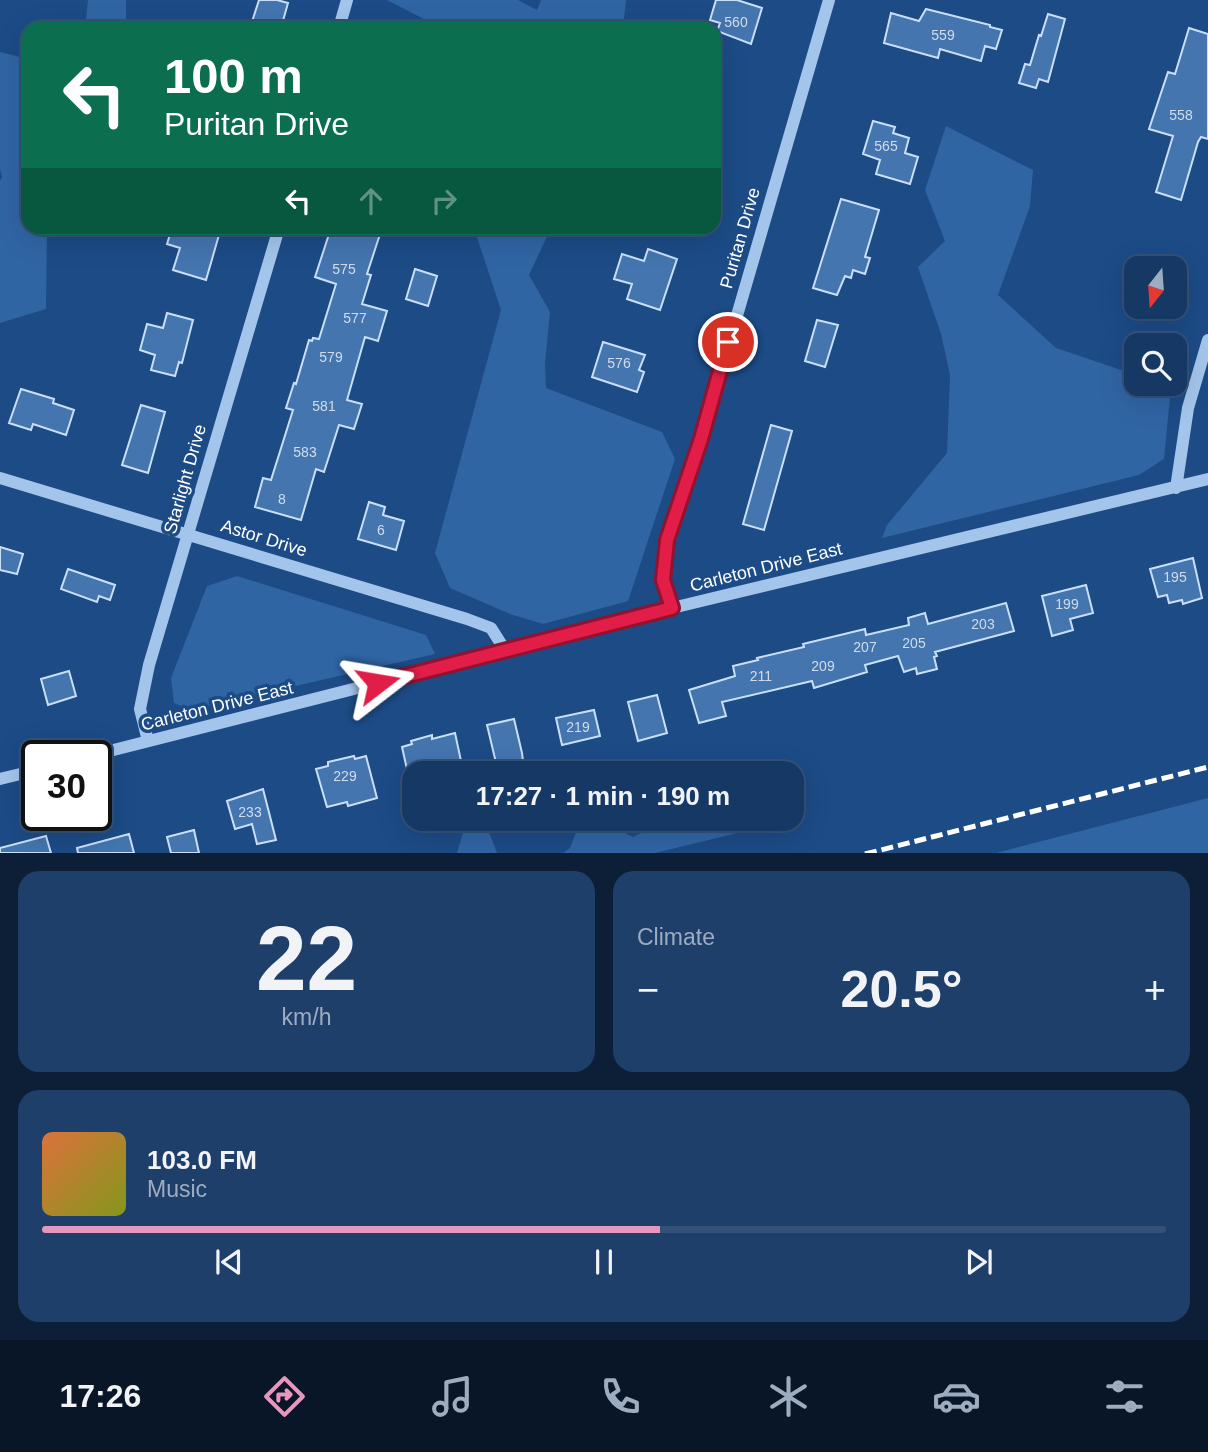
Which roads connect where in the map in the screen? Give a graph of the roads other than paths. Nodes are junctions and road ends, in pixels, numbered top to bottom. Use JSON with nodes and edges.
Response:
{"nodes":[{"id":1,"x":347,"y":0,"type":"edge"},
{"id":2,"x":829,"y":0,"type":"edge"},
{"id":3,"x":341,"y":21,"type":"edge"},
{"id":4,"x":277,"y":235,"type":"edge"},
{"id":5,"x":1208,"y":340,"type":"edge"},
{"id":6,"x":0,"y":478,"type":"edge"},
{"id":7,"x":1208,"y":479,"type":"edge"},
{"id":8,"x":1176,"y":488,"type":"junction"},
{"id":9,"x":187,"y":533,"type":"junction"},
{"id":10,"x":672,"y":608,"type":"junction"},
{"id":11,"x":505,"y":650,"type":"junction"},
{"id":12,"x":148,"y":741,"type":"junction"},
{"id":13,"x":112,"y":750,"type":"edge"},
{"id":14,"x":21,"y":773,"type":"edge"},
{"id":15,"x":0,"y":779,"type":"edge"}],
"edges":[{"from":1,"to":3,"type":"street"},
{"from":2,"to":10,"type":"street","name":"Puritan Drive"},
{"from":4,"to":9,"type":"street","name":"Starlight Drive"},
{"from":5,"to":8,"type":"street"},
{"from":6,"to":9,"type":"street","name":"Astor Drive"},
{"from":7,"to":8,"type":"street","name":"Carleton Drive East"},
{"from":8,"to":10,"type":"street","name":"Carleton Drive East"},
{"from":9,"to":11,"type":"street","name":"Astor Drive"},
{"from":9,"to":12,"type":"street","name":"Starlight Drive"},
{"from":10,"to":11,"type":"street","name":"Carleton Drive East"},
{"from":11,"to":12,"type":"street","name":"Carleton Drive East"},
{"from":12,"to":13,"type":"street","name":"Carleton Drive East"},
{"from":14,"to":15,"type":"street"}]}
